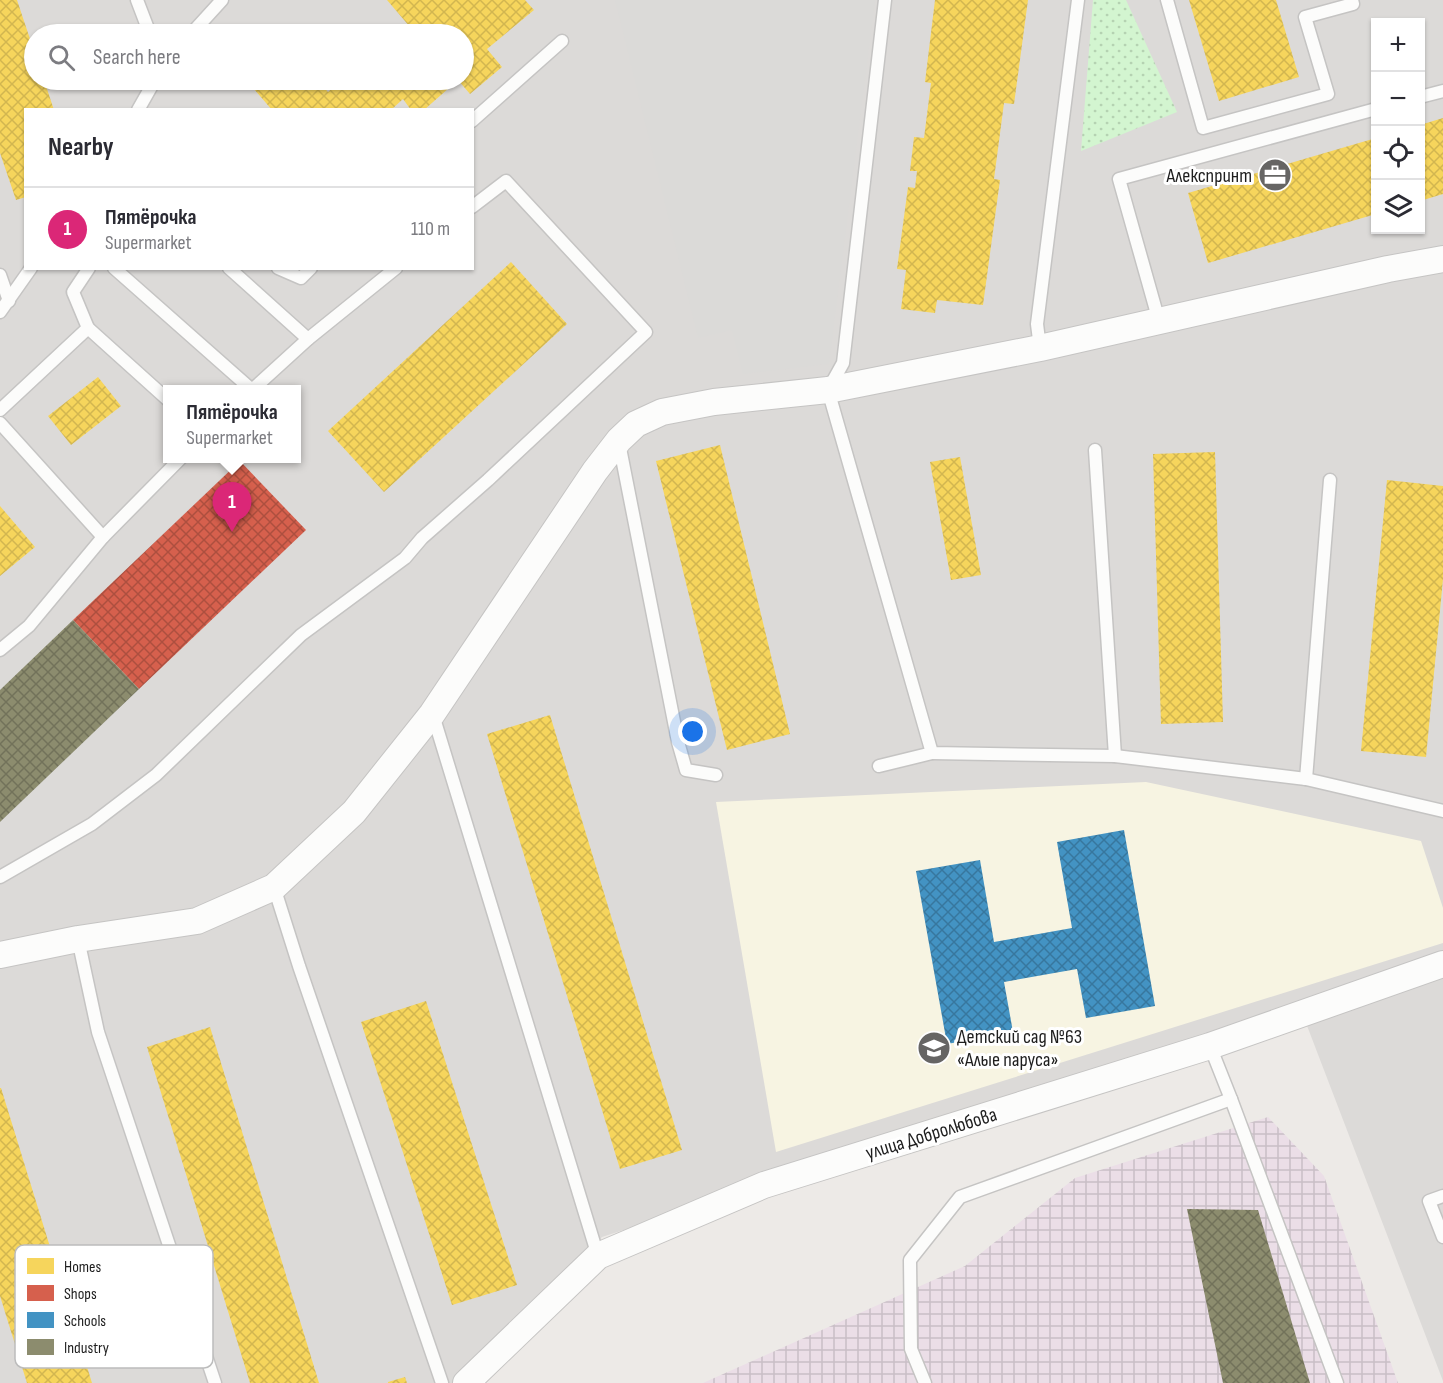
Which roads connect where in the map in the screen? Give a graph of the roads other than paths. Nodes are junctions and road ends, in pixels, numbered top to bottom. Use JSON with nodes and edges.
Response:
{"nodes":[{"id":1,"x":137,"y":0,"type":"edge"},
{"id":2,"x":222,"y":0,"type":"edge"},
{"id":3,"x":885,"y":0,"type":"edge"},
{"id":4,"x":1078,"y":0,"type":"edge"},
{"id":5,"x":1167,"y":0,"type":"edge"},
{"id":6,"x":1352,"y":0,"type":"edge"},
{"id":7,"x":146,"y":24,"type":"edge"},
{"id":8,"x":200,"y":24,"type":"edge"},
{"id":9,"x":562,"y":41,"type":"dead end"},
{"id":10,"x":149,"y":90,"type":"edge"},
{"id":11,"x":1443,"y":91,"type":"edge"},
{"id":12,"x":1425,"y":96,"type":"edge"},
{"id":13,"x":139,"y":108,"type":"edge"},
{"id":14,"x":1371,"y":110,"type":"edge"},
{"id":15,"x":474,"y":119,"type":"edge"},
{"id":16,"x":474,"y":205,"type":"edge"},
{"id":17,"x":1443,"y":258,"type":"edge"},
{"id":18,"x":30,"y":270,"type":"edge"},
{"id":19,"x":87,"y":270,"type":"edge"},
{"id":20,"x":116,"y":270,"type":"edge"},
{"id":21,"x":231,"y":270,"type":"edge"},
{"id":22,"x":283,"y":270,"type":"edge"},
{"id":23,"x":309,"y":270,"type":"edge"},
{"id":24,"x":394,"y":270,"type":"edge"},
{"id":25,"x":0,"y":275,"type":"edge"},
{"id":26,"x":9,"y":301,"type":"junction"},
{"id":27,"x":0,"y":312,"type":"edge"},
{"id":28,"x":1159,"y":321,"type":"junction"},
{"id":29,"x":88,"y":328,"type":"junction"},
{"id":30,"x":308,"y":339,"type":"junction"},
{"id":31,"x":1040,"y":348,"type":"junction"},
{"id":32,"x":246,"y":385,"type":"edge"},
{"id":33,"x":257,"y":385,"type":"edge"},
{"id":34,"x":828,"y":390,"type":"junction"},
{"id":35,"x":163,"y":396,"type":"edge"},
{"id":36,"x":0,"y":410,"type":"edge"},
{"id":37,"x":0,"y":423,"type":"edge"},
{"id":38,"x":619,"y":440,"type":"junction"},
{"id":39,"x":1095,"y":450,"type":"dead end"},
{"id":40,"x":177,"y":463,"type":"edge"},
{"id":41,"x":1330,"y":480,"type":"dead end"},
{"id":42,"x":103,"y":537,"type":"junction"},
{"id":43,"x":0,"y":650,"type":"edge"},
{"id":44,"x":432,"y":714,"type":"junction"},
{"id":45,"x":932,"y":753,"type":"junction"},
{"id":46,"x":1115,"y":756,"type":"junction"},
{"id":47,"x":879,"y":766,"type":"dead end"},
{"id":48,"x":716,"y":775,"type":"dead end"},
{"id":49,"x":1306,"y":779,"type":"junction"},
{"id":50,"x":1443,"y":812,"type":"edge"},
{"id":51,"x":0,"y":878,"type":"edge"},
{"id":52,"x":274,"y":887,"type":"junction"},
{"id":53,"x":78,"y":939,"type":"junction"},
{"id":54,"x":0,"y":955,"type":"edge"},
{"id":55,"x":1443,"y":964,"type":"edge"},
{"id":56,"x":1210,"y":1046,"type":"junction"},
{"id":57,"x":1231,"y":1099,"type":"junction"},
{"id":58,"x":1443,"y":1196,"type":"edge"},
{"id":59,"x":1443,"y":1237,"type":"edge"},
{"id":60,"x":169,"y":1245,"type":"edge"},
{"id":61,"x":598,"y":1256,"type":"junction"},
{"id":62,"x":210,"y":1368,"type":"edge"},
{"id":63,"x":215,"y":1383,"type":"edge"},
{"id":64,"x":442,"y":1383,"type":"edge"},
{"id":65,"x":466,"y":1383,"type":"edge"},
{"id":66,"x":925,"y":1383,"type":"edge"},
{"id":67,"x":1337,"y":1383,"type":"edge"}],
"edges":[{"from":1,"to":7,"type":"lane"},
{"from":2,"to":8,"type":"lane"},
{"from":3,"to":34,"type":"lane"},
{"from":4,"to":31,"type":"lane"},
{"from":5,"to":6,"type":"lane"},
{"from":9,"to":15,"type":"lane"},
{"from":10,"to":13,"type":"lane"},
{"from":11,"to":12,"type":"lane"},
{"from":14,"to":28,"type":"lane"},
{"from":16,"to":51,"type":"lane"},
{"from":17,"to":28,"type":"street"},
{"from":18,"to":26,"type":"lane"},
{"from":19,"to":29,"type":"lane"},
{"from":20,"to":32,"type":"lane"},
{"from":21,"to":30,"type":"lane"},
{"from":22,"to":23,"type":"lane"},
{"from":24,"to":30,"type":"lane"},
{"from":25,"to":26,"type":"lane"},
{"from":26,"to":27,"type":"lane"},
{"from":28,"to":31,"type":"street"},
{"from":29,"to":35,"type":"lane"},
{"from":29,"to":36,"type":"lane"},
{"from":30,"to":33,"type":"lane"},
{"from":31,"to":34,"type":"street"},
{"from":34,"to":38,"type":"street"},
{"from":34,"to":45,"type":"lane"},
{"from":37,"to":42,"type":"lane"},
{"from":38,"to":44,"type":"street"},
{"from":38,"to":48,"type":"lane"},
{"from":39,"to":46,"type":"lane"},
{"from":40,"to":42,"type":"lane"},
{"from":41,"to":49,"type":"lane"},
{"from":42,"to":43,"type":"lane"},
{"from":44,"to":52,"type":"street"},
{"from":44,"to":61,"type":"lane"},
{"from":45,"to":46,"type":"lane"},
{"from":45,"to":47,"type":"lane"},
{"from":46,"to":49,"type":"lane"},
{"from":49,"to":50,"type":"lane"},
{"from":52,"to":53,"type":"street"},
{"from":52,"to":64,"type":"lane"},
{"from":53,"to":54,"type":"street"},
{"from":53,"to":60,"type":"lane"},
{"from":55,"to":56,"type":"street","name":"улица Добролюбова"},
{"from":56,"to":57,"type":"lane"},
{"from":56,"to":61,"type":"street","name":"улица Добролюбова"},
{"from":57,"to":66,"type":"lane"},
{"from":57,"to":67,"type":"lane"},
{"from":58,"to":59,"type":"lane"},
{"from":61,"to":65,"type":"street","name":"улица Добролюбова"},
{"from":62,"to":63,"type":"lane"}]}
